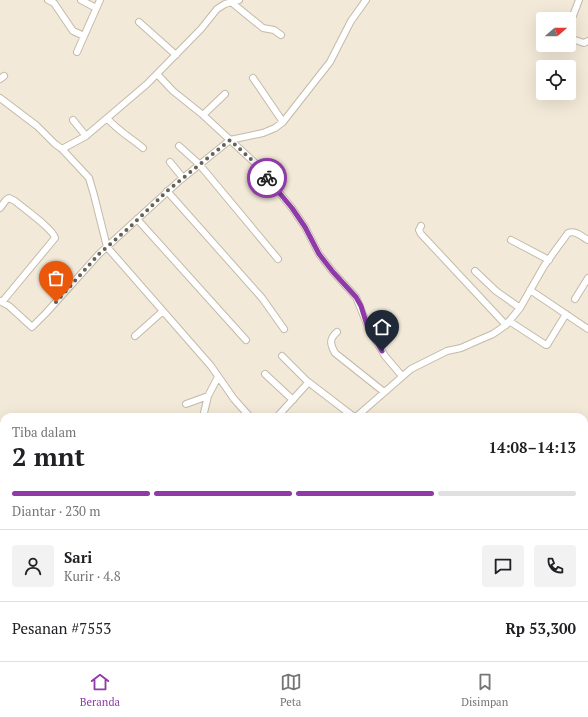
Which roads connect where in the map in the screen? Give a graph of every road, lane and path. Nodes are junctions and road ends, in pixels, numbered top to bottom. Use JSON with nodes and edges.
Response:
{"nodes":[{"id":1,"x":48,"y":0,"type":"edge"},
{"id":2,"x":82,"y":0,"type":"edge"},
{"id":3,"x":100,"y":0,"type":"edge"},
{"id":4,"x":239,"y":0,"type":"edge"},
{"id":5,"x":366,"y":0,"type":"edge"},
{"id":6,"x":579,"y":0,"type":"edge"},
{"id":7,"x":231,"y":2,"type":"junction"},
{"id":8,"x":96,"y":8,"type":"junction"},
{"id":9,"x":574,"y":12,"type":"edge"},
{"id":10,"x":139,"y":22,"type":"dead end"},
{"id":11,"x":281,"y":35,"type":"dead end"},
{"id":12,"x":84,"y":36,"type":"junction"},
{"id":13,"x":576,"y":40,"type":"edge"},
{"id":14,"x":588,"y":41,"type":"edge"},
{"id":15,"x":77,"y":52,"type":"dead end"},
{"id":16,"x":176,"y":55,"type":"junction"},
{"id":17,"x":157,"y":74,"type":"junction"},
{"id":18,"x":253,"y":78,"type":"dead end"},
{"id":19,"x":225,"y":94,"type":"dead end"},
{"id":20,"x":0,"y":98,"type":"edge"},
{"id":21,"x":203,"y":115,"type":"junction"},
{"id":22,"x":106,"y":118,"type":"junction"},
{"id":23,"x":73,"y":120,"type":"dead end"},
{"id":24,"x":283,"y":122,"type":"junction"},
{"id":25,"x":86,"y":136,"type":"junction"},
{"id":26,"x":230,"y":140,"type":"junction"},
{"id":27,"x":179,"y":146,"type":"dead end"},
{"id":28,"x":143,"y":148,"type":"dead end"},
{"id":29,"x":62,"y":149,"type":"junction"},
{"id":30,"x":170,"y":162,"type":"dead end"},
{"id":31,"x":199,"y":164,"type":"junction"},
{"id":32,"x":182,"y":178,"type":"junction"},
{"id":33,"x":167,"y":191,"type":"junction"},
{"id":34,"x":0,"y":208,"type":"edge"},
{"id":35,"x":138,"y":219,"type":"junction"},
{"id":36,"x":421,"y":226,"type":"dead end"},
{"id":37,"x":511,"y":240,"type":"dead end"},
{"id":38,"x":588,"y":240,"type":"edge"},
{"id":39,"x":107,"y":246,"type":"junction"},
{"id":40,"x":278,"y":259,"type":"dead end"},
{"id":41,"x":549,"y":260,"type":"junction"},
{"id":42,"x":475,"y":271,"type":"dead end"},
{"id":43,"x":588,"y":278,"type":"edge"},
{"id":44,"x":530,"y":290,"type":"junction"},
{"id":45,"x":575,"y":299,"type":"dead end"},
{"id":46,"x":1,"y":302,"type":"edge"},
{"id":47,"x":520,"y":308,"type":"junction"},
{"id":48,"x":163,"y":311,"type":"junction"},
{"id":49,"x":566,"y":314,"type":"junction"},
{"id":50,"x":508,"y":323,"type":"junction"},
{"id":51,"x":284,"y":329,"type":"dead end"},
{"id":52,"x":588,"y":329,"type":"edge"},
{"id":53,"x":337,"y":332,"type":"dead end"},
{"id":54,"x":135,"y":336,"type":"dead end"},
{"id":55,"x":246,"y":340,"type":"dead end"},
{"id":56,"x":282,"y":356,"type":"dead end"},
{"id":57,"x":266,"y":374,"type":"dead end"},
{"id":58,"x":402,"y":376,"type":"junction"},
{"id":59,"x":218,"y":377,"type":"junction"},
{"id":60,"x":307,"y":381,"type":"junction"},
{"id":61,"x":384,"y":392,"type":"junction"},
{"id":62,"x":208,"y":396,"type":"junction"},
{"id":63,"x":293,"y":400,"type":"junction"},
{"id":64,"x":186,"y":404,"type":"dead end"},
{"id":65,"x":204,"y":413,"type":"edge"},
{"id":66,"x":247,"y":413,"type":"edge"},
{"id":67,"x":281,"y":413,"type":"edge"},
{"id":68,"x":350,"y":413,"type":"edge"},
{"id":69,"x":360,"y":413,"type":"edge"}],
"edges":[{"from":1,"to":12,"type":"street"},
{"from":2,"to":8,"type":"street"},
{"from":3,"to":8,"type":"street"},
{"from":4,"to":7,"type":"street"},
{"from":5,"to":24,"type":"street"},
{"from":6,"to":9,"type":"street"},
{"from":7,"to":11,"type":"street"},
{"from":7,"to":16,"type":"street"},
{"from":8,"to":12,"type":"street"},
{"from":10,"to":16,"type":"street"},
{"from":12,"to":15,"type":"street"},
{"from":13,"to":14,"type":"street"},
{"from":16,"to":17,"type":"street"},
{"from":17,"to":21,"type":"street"},
{"from":17,"to":22,"type":"street"},
{"from":18,"to":24,"type":"street"},
{"from":19,"to":21,"type":"street"},
{"from":20,"to":29,"type":"street"},
{"from":21,"to":26,"type":"street"},
{"from":22,"to":25,"type":"street"},
{"from":22,"to":28,"type":"street"},
{"from":23,"to":25,"type":"street"},
{"from":24,"to":26,"type":"street"},
{"from":25,"to":29,"type":"street"},
{"from":26,"to":31,"type":"street"},
{"from":26,"to":58,"type":"street"},
{"from":27,"to":31,"type":"street"},
{"from":29,"to":39,"type":"street"},
{"from":30,"to":32,"type":"street"},
{"from":31,"to":32,"type":"street"},
{"from":31,"to":40,"type":"street"},
{"from":32,"to":33,"type":"street"},
{"from":33,"to":35,"type":"street"},
{"from":33,"to":51,"type":"street"},
{"from":34,"to":46,"type":"street"},
{"from":35,"to":39,"type":"street"},
{"from":35,"to":55,"type":"street"},
{"from":36,"to":50,"type":"street"},
{"from":37,"to":41,"type":"street"},
{"from":38,"to":41,"type":"street"},
{"from":39,"to":46,"type":"street"},
{"from":39,"to":48,"type":"street"},
{"from":41,"to":44,"type":"street"},
{"from":42,"to":47,"type":"street"},
{"from":43,"to":45,"type":"street"},
{"from":44,"to":47,"type":"street"},
{"from":44,"to":49,"type":"street"},
{"from":47,"to":50,"type":"street"},
{"from":48,"to":54,"type":"street"},
{"from":48,"to":59,"type":"street"},
{"from":49,"to":50,"type":"street"},
{"from":49,"to":52,"type":"street"},
{"from":50,"to":58,"type":"street"},
{"from":53,"to":61,"type":"street"},
{"from":56,"to":60,"type":"street"},
{"from":57,"to":63,"type":"street"},
{"from":58,"to":61,"type":"street"},
{"from":59,"to":62,"type":"street"},
{"from":59,"to":66,"type":"street"},
{"from":60,"to":63,"type":"street"},
{"from":60,"to":68,"type":"street"},
{"from":61,"to":69,"type":"street"},
{"from":62,"to":64,"type":"street"},
{"from":62,"to":65,"type":"street"},
{"from":63,"to":67,"type":"street"}]}
